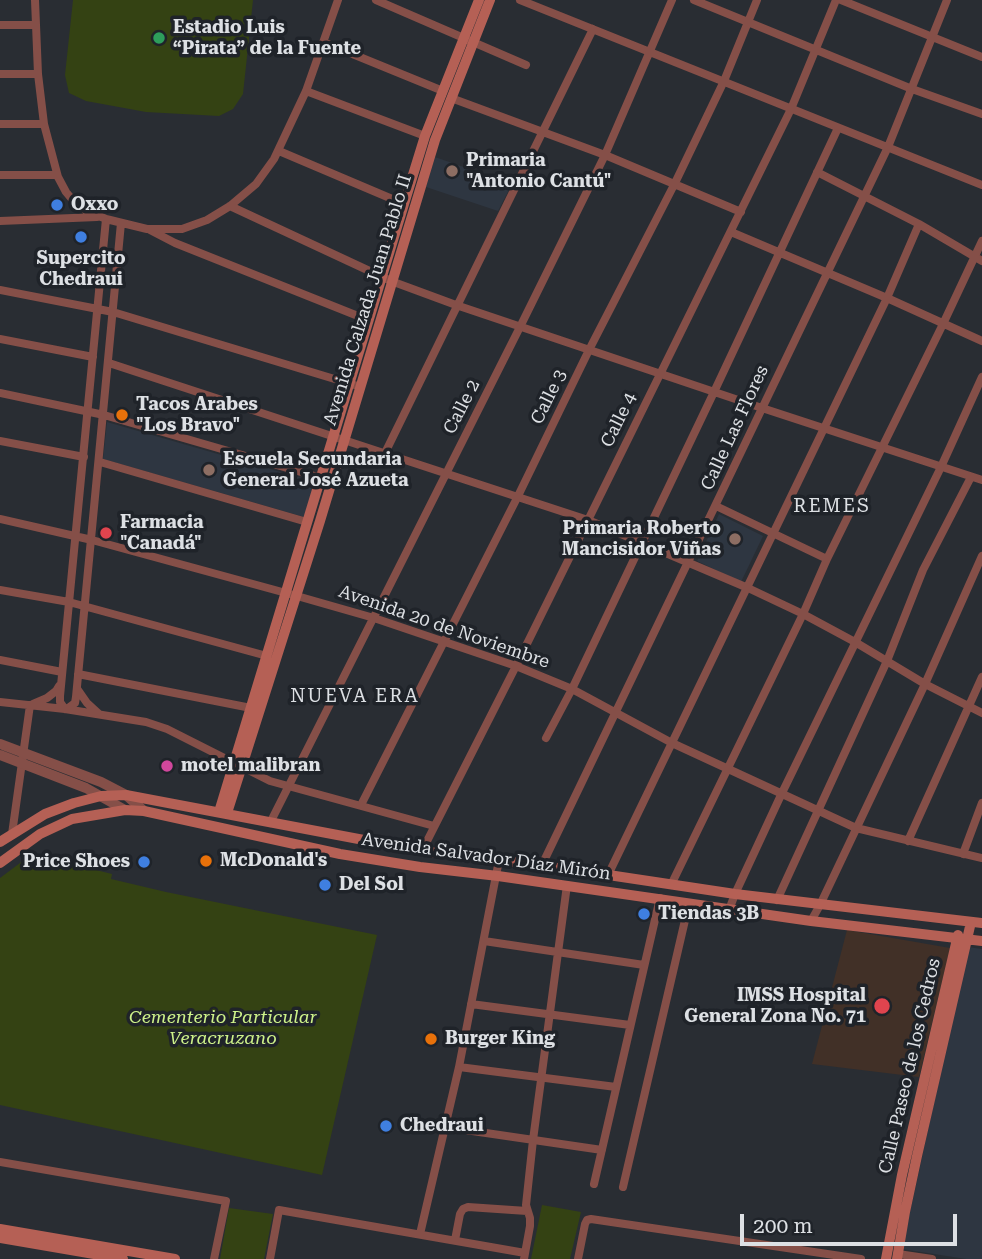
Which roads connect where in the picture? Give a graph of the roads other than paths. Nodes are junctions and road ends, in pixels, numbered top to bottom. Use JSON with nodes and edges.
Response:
{"nodes":[{"id":1,"x":35,"y":0,"type":"edge"},
{"id":2,"x":338,"y":0,"type":"edge"},
{"id":3,"x":376,"y":0,"type":"edge"},
{"id":4,"x":479,"y":0,"type":"edge"},
{"id":5,"x":490,"y":0,"type":"edge"},
{"id":6,"x":520,"y":0,"type":"edge"},
{"id":7,"x":672,"y":0,"type":"edge"},
{"id":8,"x":694,"y":0,"type":"edge"},
{"id":9,"x":757,"y":0,"type":"edge"},
{"id":10,"x":839,"y":0,"type":"edge"},
{"id":11,"x":947,"y":0,"type":"edge"},
{"id":12,"x":748,"y":22,"type":"junction"},
{"id":13,"x":0,"y":25,"type":"edge"},
{"id":14,"x":35,"y":25,"type":"junction"},
{"id":15,"x":593,"y":29,"type":"junction"},
{"id":16,"x":932,"y":38,"type":"junction"},
{"id":17,"x":468,"y":41,"type":"junction"},
{"id":18,"x":323,"y":42,"type":"junction"},
{"id":19,"x":816,"y":50,"type":"junction"},
{"id":20,"x":650,"y":53,"type":"junction"},
{"id":21,"x":982,"y":57,"type":"edge"},
{"id":22,"x":526,"y":65,"type":"dead end"},
{"id":23,"x":0,"y":74,"type":"edge"},
{"id":24,"x":38,"y":74,"type":"junction"},
{"id":25,"x":724,"y":81,"type":"junction"},
{"id":26,"x":912,"y":89,"type":"junction"},
{"id":27,"x":306,"y":91,"type":"junction"},
{"id":28,"x":447,"y":94,"type":"junction"},
{"id":29,"x":791,"y":109,"type":"junction"},
{"id":30,"x":982,"y":114,"type":"edge"},
{"id":31,"x":0,"y":124,"type":"edge"},
{"id":32,"x":44,"y":124,"type":"junction"},
{"id":33,"x":838,"y":128,"type":"junction"},
{"id":34,"x":542,"y":133,"type":"junction"},
{"id":35,"x":425,"y":136,"type":"junction"},
{"id":36,"x":888,"y":147,"type":"junction"},
{"id":37,"x":279,"y":151,"type":"junction"},
{"id":38,"x":605,"y":155,"type":"junction"},
{"id":39,"x":817,"y":172,"type":"junction"},
{"id":40,"x":57,"y":175,"type":"junction"},
{"id":41,"x":0,"y":176,"type":"edge"},
{"id":42,"x":675,"y":183,"type":"junction"},
{"id":43,"x":982,"y":185,"type":"edge"},
{"id":44,"x":865,"y":195,"type":"junction"},
{"id":45,"x":404,"y":204,"type":"junction"},
{"id":46,"x":230,"y":206,"type":"junction"},
{"id":47,"x":741,"y":212,"type":"junction"},
{"id":48,"x":103,"y":218,"type":"junction"},
{"id":49,"x":0,"y":220,"type":"edge"},
{"id":50,"x":121,"y":223,"type":"junction"},
{"id":51,"x":919,"y":224,"type":"junction"},
{"id":52,"x":147,"y":229,"type":"junction"},
{"id":53,"x":731,"y":232,"type":"junction"},
{"id":54,"x":982,"y":241,"type":"edge"},
{"id":55,"x":779,"y":253,"type":"junction"},
{"id":56,"x":979,"y":260,"type":"edge"},
{"id":57,"x":828,"y":273,"type":"junction"},
{"id":58,"x":386,"y":279,"type":"junction"},
{"id":59,"x":0,"y":290,"type":"edge"},
{"id":60,"x":887,"y":298,"type":"junction"},
{"id":61,"x":456,"y":305,"type":"junction"},
{"id":62,"x":99,"y":310,"type":"junction"},
{"id":63,"x":113,"y":312,"type":"junction"},
{"id":64,"x":368,"y":320,"type":"junction"},
{"id":65,"x":943,"y":324,"type":"junction"},
{"id":66,"x":520,"y":327,"type":"junction"},
{"id":67,"x":0,"y":339,"type":"edge"},
{"id":68,"x":982,"y":341,"type":"edge"},
{"id":69,"x":589,"y":350,"type":"junction"},
{"id":70,"x":93,"y":357,"type":"junction"},
{"id":71,"x":109,"y":363,"type":"junction"},
{"id":72,"x":660,"y":374,"type":"junction"},
{"id":73,"x":982,"y":377,"type":"edge"},
{"id":74,"x":355,"y":386,"type":"junction"},
{"id":75,"x":714,"y":392,"type":"junction"},
{"id":76,"x":0,"y":393,"type":"edge"},
{"id":77,"x":762,"y":408,"type":"junction"},
{"id":78,"x":88,"y":412,"type":"junction"},
{"id":79,"x":104,"y":415,"type":"junction"},
{"id":80,"x":822,"y":428,"type":"junction"},
{"id":81,"x":339,"y":438,"type":"junction"},
{"id":82,"x":0,"y":442,"type":"edge"},
{"id":83,"x":882,"y":447,"type":"junction"},
{"id":84,"x":385,"y":453,"type":"junction"},
{"id":85,"x":84,"y":457,"type":"junction"},
{"id":86,"x":100,"y":462,"type":"junction"},
{"id":87,"x":941,"y":467,"type":"junction"},
{"id":88,"x":447,"y":473,"type":"junction"},
{"id":89,"x":320,"y":477,"type":"junction"},
{"id":90,"x":971,"y":477,"type":"junction"},
{"id":91,"x":982,"y":480,"type":"edge"},
{"id":92,"x":332,"y":481,"type":"junction"},
{"id":93,"x":518,"y":496,"type":"junction"},
{"id":94,"x":716,"y":506,"type":"junction"},
{"id":95,"x":0,"y":519,"type":"edge"},
{"id":96,"x":588,"y":520,"type":"junction"},
{"id":97,"x":307,"y":522,"type":"junction"},
{"id":98,"x":772,"y":533,"type":"junction"},
{"id":99,"x":76,"y":536,"type":"junction"},
{"id":100,"x":92,"y":540,"type":"junction"},
{"id":101,"x":641,"y":543,"type":"junction"},
{"id":102,"x":982,"y":556,"type":"edge"},
{"id":103,"x":827,"y":559,"type":"junction"},
{"id":104,"x":689,"y":563,"type":"junction"},
{"id":105,"x":748,"y":588,"type":"junction"},
{"id":106,"x":0,"y":590,"type":"edge"},
{"id":107,"x":291,"y":594,"type":"junction"},
{"id":108,"x":69,"y":602,"type":"junction"},
{"id":109,"x":85,"y":606,"type":"junction"},
{"id":110,"x":803,"y":614,"type":"junction"},
{"id":111,"x":374,"y":618,"type":"junction"},
{"id":112,"x":444,"y":642,"type":"junction"},
{"id":113,"x":855,"y":642,"type":"junction"},
{"id":114,"x":267,"y":656,"type":"junction"},
{"id":115,"x":0,"y":660,"type":"edge"},
{"id":116,"x":888,"y":662,"type":"junction"},
{"id":117,"x":516,"y":666,"type":"junction"},
{"id":118,"x":78,"y":674,"type":"junction"},
{"id":119,"x":62,"y":676,"type":"junction"},
{"id":120,"x":982,"y":677,"type":"edge"},
{"id":121,"x":925,"y":684,"type":"junction"},
{"id":122,"x":77,"y":688,"type":"junction"},
{"id":123,"x":572,"y":689,"type":"junction"},
{"id":124,"x":0,"y":702,"type":"edge"},
{"id":125,"x":30,"y":705,"type":"junction"},
{"id":126,"x":969,"y":707,"type":"junction"},
{"id":127,"x":251,"y":708,"type":"junction"},
{"id":128,"x":66,"y":709,"type":"junction"},
{"id":129,"x":982,"y":713,"type":"edge"},
{"id":130,"x":616,"y":714,"type":"junction"},
{"id":131,"x":102,"y":716,"type":"junction"},
{"id":132,"x":546,"y":738,"type":"dead end"},
{"id":133,"x":672,"y":743,"type":"junction"},
{"id":134,"x":0,"y":744,"type":"edge"},
{"id":135,"x":0,"y":754,"type":"edge"},
{"id":136,"x":23,"y":758,"type":"junction"},
{"id":137,"x":238,"y":766,"type":"junction"},
{"id":138,"x":728,"y":771,"type":"junction"},
{"id":139,"x":289,"y":786,"type":"junction"},
{"id":140,"x":126,"y":795,"type":"junction"},
{"id":141,"x":782,"y":795,"type":"junction"},
{"id":142,"x":102,"y":796,"type":"junction"},
{"id":143,"x":982,"y":803,"type":"edge"},
{"id":144,"x":361,"y":805,"type":"junction"},
{"id":145,"x":125,"y":810,"type":"junction"},
{"id":146,"x":144,"y":811,"type":"junction"},
{"id":147,"x":817,"y":811,"type":"junction"},
{"id":148,"x":223,"y":813,"type":"junction"},
{"id":149,"x":270,"y":823,"type":"junction"},
{"id":150,"x":434,"y":826,"type":"junction"},
{"id":151,"x":856,"y":828,"type":"junction"},
{"id":152,"x":12,"y":834,"type":"junction"},
{"id":153,"x":908,"y":841,"type":"junction"},
{"id":154,"x":0,"y":842,"type":"edge"},
{"id":155,"x":378,"y":843,"type":"junction"},
{"id":156,"x":422,"y":851,"type":"junction"},
{"id":157,"x":963,"y":854,"type":"junction"},
{"id":158,"x":348,"y":855,"type":"junction"},
{"id":159,"x":982,"y":858,"type":"edge"},
{"id":160,"x":499,"y":860,"type":"junction"},
{"id":161,"x":0,"y":863,"type":"edge"},
{"id":162,"x":542,"y":865,"type":"junction"},
{"id":163,"x":608,"y":875,"type":"junction"},
{"id":164,"x":498,"y":876,"type":"junction"},
{"id":165,"x":567,"y":885,"type":"junction"},
{"id":166,"x":671,"y":885,"type":"junction"},
{"id":167,"x":734,"y":894,"type":"junction"},
{"id":168,"x":660,"y":898,"type":"junction"},
{"id":169,"x":778,"y":900,"type":"junction"},
{"id":170,"x":689,"y":903,"type":"junction"},
{"id":171,"x":820,"y":905,"type":"junction"},
{"id":172,"x":729,"y":910,"type":"junction"},
{"id":173,"x":811,"y":921,"type":"junction"},
{"id":174,"x":971,"y":922,"type":"edge"},
{"id":175,"x":963,"y":939,"type":"junction"},
{"id":176,"x":484,"y":941,"type":"junction"},
{"id":177,"x":982,"y":941,"type":"edge"},
{"id":178,"x":558,"y":953,"type":"junction"},
{"id":179,"x":644,"y":965,"type":"junction"},
{"id":180,"x":471,"y":1004,"type":"junction"},
{"id":181,"x":550,"y":1014,"type":"junction"},
{"id":182,"x":631,"y":1025,"type":"junction"},
{"id":183,"x":459,"y":1067,"type":"junction"},
{"id":184,"x":933,"y":1067,"type":"junction"},
{"id":185,"x":542,"y":1077,"type":"junction"},
{"id":186,"x":616,"y":1087,"type":"junction"},
{"id":187,"x":445,"y":1127,"type":"junction"},
{"id":188,"x":533,"y":1140,"type":"junction"},
{"id":189,"x":601,"y":1150,"type":"junction"},
{"id":190,"x":0,"y":1162,"type":"edge"},
{"id":191,"x":594,"y":1184,"type":"dead end"},
{"id":192,"x":623,"y":1187,"type":"dead end"},
{"id":193,"x":527,"y":1211,"type":"junction"},
{"id":194,"x":0,"y":1229,"type":"edge"},
{"id":195,"x":420,"y":1234,"type":"junction"},
{"id":196,"x":0,"y":1238,"type":"edge"},
{"id":197,"x":455,"y":1240,"type":"junction"},
{"id":198,"x":524,"y":1256,"type":"edge"},
{"id":199,"x":897,"y":1256,"type":"edge"},
{"id":200,"x":123,"y":1259,"type":"edge"},
{"id":201,"x":175,"y":1259,"type":"edge"},
{"id":202,"x":214,"y":1259,"type":"edge"},
{"id":203,"x":270,"y":1259,"type":"edge"},
{"id":204,"x":578,"y":1259,"type":"edge"},
{"id":205,"x":861,"y":1259,"type":"edge"},
{"id":206,"x":886,"y":1259,"type":"edge"},
{"id":207,"x":932,"y":1259,"type":"edge"}],
"edges":[{"from":1,"to":14,"type":"street"},
{"from":2,"to":18,"type":"street"},
{"from":3,"to":17,"type":"street"},
{"from":4,"to":17,"type":"main road","name":"Avenida Calzada Juan Pablo II"},
{"from":5,"to":17,"type":"main road","name":"Avenida Calzada Juan Pablo II"},
{"from":6,"to":15,"type":"street"},
{"from":7,"to":20,"type":"street","name":"Calle 2"},
{"from":8,"to":12,"type":"street"},
{"from":9,"to":12,"type":"street","name":"Calle 3"},
{"from":10,"to":16,"type":"street"},
{"from":10,"to":19,"type":"street","name":"Calle 4"},
{"from":11,"to":16,"type":"street","name":"Calle Las Flores"},
{"from":12,"to":19,"type":"street"},
{"from":12,"to":25,"type":"street","name":"Calle 3"},
{"from":13,"to":14,"type":"street"},
{"from":14,"to":24,"type":"street"},
{"from":15,"to":20,"type":"street"},
{"from":15,"to":34,"type":"street"},
{"from":16,"to":21,"type":"street"},
{"from":16,"to":26,"type":"street","name":"Calle Las Flores"},
{"from":17,"to":22,"type":"street"},
{"from":17,"to":28,"type":"main road","name":"Avenida Calzada Juan Pablo II"},
{"from":18,"to":27,"type":"street"},
{"from":18,"to":28,"type":"street"},
{"from":19,"to":26,"type":"street"},
{"from":19,"to":29,"type":"street","name":"Calle 4"},
{"from":20,"to":25,"type":"street"},
{"from":20,"to":38,"type":"street","name":"Calle 2"},
{"from":23,"to":24,"type":"street"},
{"from":24,"to":32,"type":"street"},
{"from":25,"to":29,"type":"street"},
{"from":25,"to":42,"type":"street","name":"Calle 3"},
{"from":26,"to":30,"type":"street"},
{"from":26,"to":36,"type":"street","name":"Calle Las Flores"},
{"from":27,"to":35,"type":"street"},
{"from":27,"to":37,"type":"street"},
{"from":28,"to":34,"type":"street"},
{"from":28,"to":35,"type":"main road","name":"Avenida Calzada Juan Pablo II"},
{"from":28,"to":58,"type":"main road","name":"Avenida Calzada Juan Pablo II"},
{"from":29,"to":33,"type":"street"},
{"from":29,"to":47,"type":"street","name":"Calle 4"},
{"from":31,"to":32,"type":"street"},
{"from":32,"to":40,"type":"street"},
{"from":33,"to":36,"type":"street"},
{"from":33,"to":39,"type":"street"},
{"from":34,"to":38,"type":"street"},
{"from":34,"to":61,"type":"street"},
{"from":35,"to":45,"type":"main road","name":"Avenida Calzada Juan Pablo II"},
{"from":36,"to":43,"type":"street"},
{"from":36,"to":44,"type":"street","name":"Calle Las Flores"},
{"from":37,"to":45,"type":"street"},
{"from":37,"to":46,"type":"street"},
{"from":38,"to":42,"type":"street"},
{"from":38,"to":66,"type":"street","name":"Calle 2"},
{"from":39,"to":44,"type":"street"},
{"from":39,"to":55,"type":"street"},
{"from":40,"to":41,"type":"street"},
{"from":40,"to":48,"type":"street"},
{"from":42,"to":47,"type":"street"},
{"from":42,"to":69,"type":"street","name":"Calle 3"},
{"from":44,"to":51,"type":"street"},
{"from":44,"to":57,"type":"street","name":"Calle Las Flores"},
{"from":45,"to":58,"type":"main road","name":"Avenida Calzada Juan Pablo II"},
{"from":46,"to":52,"type":"street"},
{"from":46,"to":58,"type":"street"},
{"from":47,"to":53,"type":"street","name":"Calle 4"},
{"from":48,"to":49,"type":"street"},
{"from":48,"to":50,"type":"street"},
{"from":48,"to":62,"type":"street"},
{"from":50,"to":52,"type":"street"},
{"from":50,"to":63,"type":"street"},
{"from":51,"to":56,"type":"street"},
{"from":51,"to":60,"type":"street"},
{"from":52,"to":64,"type":"street"},
{"from":53,"to":55,"type":"street"},
{"from":53,"to":72,"type":"street","name":"Calle 4"},
{"from":54,"to":56,"type":"street"},
{"from":55,"to":57,"type":"street"},
{"from":55,"to":75,"type":"street"},
{"from":56,"to":65,"type":"street"},
{"from":57,"to":60,"type":"street"},
{"from":57,"to":77,"type":"street","name":"Calle Las Flores"},
{"from":58,"to":61,"type":"street"},
{"from":58,"to":64,"type":"main road","name":"Avenida Calzada Juan Pablo II"},
{"from":58,"to":74,"type":"main road","name":"Avenida Calzada Juan Pablo II"},
{"from":59,"to":62,"type":"street"},
{"from":60,"to":65,"type":"street"},
{"from":60,"to":80,"type":"street"},
{"from":61,"to":66,"type":"street"},
{"from":61,"to":84,"type":"street"},
{"from":62,"to":63,"type":"street"},
{"from":62,"to":70,"type":"street"},
{"from":63,"to":71,"type":"street"},
{"from":63,"to":74,"type":"street"},
{"from":64,"to":74,"type":"main road","name":"Avenida Calzada Juan Pablo II"},
{"from":65,"to":68,"type":"street"},
{"from":65,"to":83,"type":"street"},
{"from":66,"to":69,"type":"street"},
{"from":66,"to":88,"type":"street","name":"Calle 2"},
{"from":67,"to":70,"type":"street"},
{"from":69,"to":72,"type":"street"},
{"from":69,"to":93,"type":"street","name":"Calle 3"},
{"from":70,"to":78,"type":"street"},
{"from":71,"to":79,"type":"street"},
{"from":71,"to":81,"type":"street"},
{"from":72,"to":75,"type":"street"},
{"from":72,"to":96,"type":"street","name":"Calle 4"},
{"from":73,"to":87,"type":"street"},
{"from":74,"to":81,"type":"main road","name":"Avenida Calzada Juan Pablo II"},
{"from":75,"to":77,"type":"street"},
{"from":75,"to":101,"type":"street"},
{"from":76,"to":78,"type":"street"},
{"from":77,"to":80,"type":"street"},
{"from":77,"to":94,"type":"street","name":"Calle Las Flores"},
{"from":78,"to":79,"type":"street"},
{"from":78,"to":85,"type":"street"},
{"from":79,"to":86,"type":"street"},
{"from":79,"to":89,"type":"street"},
{"from":80,"to":83,"type":"street"},
{"from":80,"to":98,"type":"street"},
{"from":81,"to":84,"type":"street"},
{"from":81,"to":89,"type":"main road","name":"Avenida Calzada Juan Pablo II"},
{"from":81,"to":92,"type":"main road","name":"Avenida Calzada Juan Pablo II"},
{"from":82,"to":85,"type":"street"},
{"from":83,"to":87,"type":"street"},
{"from":83,"to":103,"type":"street"},
{"from":84,"to":88,"type":"street"},
{"from":85,"to":99,"type":"street"},
{"from":86,"to":97,"type":"street"},
{"from":86,"to":100,"type":"street"},
{"from":87,"to":90,"type":"street"},
{"from":87,"to":113,"type":"street"},
{"from":88,"to":93,"type":"street"},
{"from":88,"to":111,"type":"street","name":"Calle 2"},
{"from":89,"to":92,"type":"street"},
{"from":89,"to":97,"type":"main road","name":"Avenida Calzada Juan Pablo II"},
{"from":90,"to":91,"type":"street"},
{"from":90,"to":116,"type":"street"},
{"from":92,"to":107,"type":"main road","name":"Avenida Calzada Juan Pablo II"},
{"from":93,"to":96,"type":"street"},
{"from":93,"to":112,"type":"street","name":"Calle 3"},
{"from":94,"to":98,"type":"street"},
{"from":94,"to":104,"type":"street","name":"Calle Las Flores"},
{"from":95,"to":99,"type":"street","name":"Avenida 20 de Noviembre"},
{"from":96,"to":101,"type":"street"},
{"from":96,"to":117,"type":"street","name":"Calle 4"},
{"from":97,"to":107,"type":"main road","name":"Avenida Calzada Juan Pablo II"},
{"from":98,"to":103,"type":"street"},
{"from":98,"to":105,"type":"street"},
{"from":99,"to":100,"type":"street","name":"Avenida 20 de Noviembre"},
{"from":99,"to":108,"type":"street"},
{"from":100,"to":107,"type":"street","name":"Avenida 20 de Noviembre"},
{"from":100,"to":109,"type":"street"},
{"from":101,"to":104,"type":"street"},
{"from":101,"to":123,"type":"street"},
{"from":102,"to":121,"type":"street"},
{"from":103,"to":110,"type":"street"},
{"from":104,"to":105,"type":"street"},
{"from":104,"to":130,"type":"street","name":"Calle Las Flores"},
{"from":105,"to":110,"type":"street"},
{"from":105,"to":133,"type":"street"},
{"from":106,"to":108,"type":"street"},
{"from":107,"to":111,"type":"street","name":"Avenida 20 de Noviembre"},
{"from":107,"to":114,"type":"main road","name":"Avenida Calzada Juan Pablo II"},
{"from":107,"to":137,"type":"main road","name":"Avenida Calzada Juan Pablo II"},
{"from":108,"to":109,"type":"street"},
{"from":108,"to":119,"type":"street"},
{"from":109,"to":114,"type":"street"},
{"from":109,"to":118,"type":"street"},
{"from":110,"to":113,"type":"street"},
{"from":110,"to":138,"type":"street"},
{"from":111,"to":112,"type":"street","name":"Avenida 20 de Noviembre"},
{"from":111,"to":139,"type":"street","name":"Calle 2"},
{"from":112,"to":117,"type":"street","name":"Avenida 20 de Noviembre"},
{"from":112,"to":144,"type":"street","name":"Calle 3"},
{"from":113,"to":116,"type":"street"},
{"from":113,"to":141,"type":"street"},
{"from":114,"to":127,"type":"main road","name":"Avenida Calzada Juan Pablo II"},
{"from":115,"to":119,"type":"street"},
{"from":116,"to":121,"type":"street"},
{"from":116,"to":147,"type":"street"},
{"from":117,"to":123,"type":"street","name":"Avenida 20 de Noviembre"},
{"from":117,"to":150,"type":"street","name":"Calle 4"},
{"from":118,"to":122,"type":"street"},
{"from":118,"to":127,"type":"street"},
{"from":119,"to":125,"type":"street"},
{"from":119,"to":128,"type":"street"},
{"from":120,"to":126,"type":"street"},
{"from":121,"to":126,"type":"street"},
{"from":121,"to":151,"type":"street"},
{"from":122,"to":128,"type":"street"},
{"from":122,"to":131,"type":"street"},
{"from":123,"to":130,"type":"street","name":"Avenida 20 de Noviembre"},
{"from":123,"to":132,"type":"street"},
{"from":124,"to":125,"type":"street"},
{"from":125,"to":128,"type":"street"},
{"from":125,"to":136,"type":"street"},
{"from":126,"to":129,"type":"street"},
{"from":126,"to":153,"type":"street"},
{"from":127,"to":137,"type":"main road","name":"Avenida Calzada Juan Pablo II"},
{"from":128,"to":131,"type":"street"},
{"from":130,"to":133,"type":"street","name":"Avenida 20 de Noviembre"},
{"from":130,"to":162,"type":"street","name":"Calle Las Flores"},
{"from":131,"to":137,"type":"street"},
{"from":133,"to":138,"type":"street","name":"Avenida 20 de Noviembre"},
{"from":133,"to":163,"type":"street"},
{"from":134,"to":136,"type":"street"},
{"from":135,"to":136,"type":"street"},
{"from":136,"to":140,"type":"street"},
{"from":136,"to":142,"type":"street"},
{"from":136,"to":152,"type":"street"},
{"from":137,"to":139,"type":"street"},
{"from":137,"to":148,"type":"main road","name":"Avenida Calzada Juan Pablo II"},
{"from":138,"to":141,"type":"street","name":"Avenida 20 de Noviembre"},
{"from":138,"to":166,"type":"street"},
{"from":139,"to":144,"type":"street"},
{"from":139,"to":149,"type":"street","name":"Calle 2"},
{"from":140,"to":142,"type":"main road","name":"Avenida Salvador Díaz Mirón"},
{"from":140,"to":146,"type":"street"},
{"from":140,"to":148,"type":"main road","name":"Avenida Salvador Díaz Mirón"},
{"from":141,"to":147,"type":"street","name":"Avenida 20 de Noviembre"},
{"from":141,"to":167,"type":"street"},
{"from":142,"to":145,"type":"street"},
{"from":142,"to":152,"type":"main road","name":"Avenida Salvador Díaz Mirón"},
{"from":143,"to":157,"type":"street"},
{"from":144,"to":150,"type":"street"},
{"from":145,"to":146,"type":"main road","name":"Avenida Salvador Díaz Mirón"},
{"from":145,"to":161,"type":"main road","name":"Avenida Salvador Díaz Mirón"},
{"from":146,"to":158,"type":"main road","name":"Avenida Salvador Díaz Mirón"},
{"from":147,"to":151,"type":"street","name":"Avenida 20 de Noviembre"},
{"from":147,"to":169,"type":"street"},
{"from":148,"to":149,"type":"main road","name":"Avenida Salvador Díaz Mirón"},
{"from":149,"to":155,"type":"main road","name":"Avenida Salvador Díaz Mirón"},
{"from":150,"to":156,"type":"street","name":"Calle 4"},
{"from":151,"to":153,"type":"street","name":"Avenida 20 de Noviembre"},
{"from":151,"to":171,"type":"street"},
{"from":152,"to":154,"type":"main road","name":"Avenida Salvador Díaz Mirón"},
{"from":153,"to":157,"type":"street","name":"Avenida 20 de Noviembre"},
{"from":155,"to":156,"type":"main road","name":"Avenida Salvador Díaz Mirón"},
{"from":155,"to":158,"type":"main road"},
{"from":156,"to":160,"type":"main road","name":"Avenida Salvador Díaz Mirón"},
{"from":157,"to":159,"type":"street","name":"Avenida 20 de Noviembre"},
{"from":158,"to":164,"type":"main road","name":"Avenida Salvador Díaz Mirón"},
{"from":160,"to":162,"type":"main road","name":"Avenida Salvador Díaz Mirón"},
{"from":160,"to":164,"type":"street"},
{"from":162,"to":163,"type":"main road","name":"Avenida Salvador Díaz Mirón"},
{"from":163,"to":166,"type":"main road","name":"Avenida Salvador Díaz Mirón"},
{"from":164,"to":165,"type":"main road","name":"Avenida Salvador Díaz Mirón"},
{"from":164,"to":176,"type":"street"},
{"from":165,"to":168,"type":"main road","name":"Avenida Salvador Díaz Mirón"},
{"from":165,"to":178,"type":"street"},
{"from":166,"to":167,"type":"main road","name":"Avenida Salvador Díaz Mirón"},
{"from":167,"to":169,"type":"main road","name":"Avenida Salvador Díaz Mirón"},
{"from":167,"to":172,"type":"street"},
{"from":168,"to":170,"type":"main road","name":"Avenida Salvador Díaz Mirón"},
{"from":168,"to":179,"type":"street"},
{"from":169,"to":171,"type":"main road","name":"Avenida Salvador Díaz Mirón"},
{"from":170,"to":172,"type":"main road","name":"Avenida Salvador Díaz Mirón"},
{"from":170,"to":192,"type":"street"},
{"from":171,"to":173,"type":"street"},
{"from":171,"to":174,"type":"main road","name":"Avenida Salvador Díaz Mirón"},
{"from":172,"to":173,"type":"main road","name":"Avenida Salvador Díaz Mirón"},
{"from":173,"to":175,"type":"main road","name":"Avenida Salvador Díaz Mirón"},
{"from":174,"to":175,"type":"main road","name":"Calle Paseo de los Cedros"},
{"from":175,"to":177,"type":"main road","name":"Avenida Salvador Díaz Mirón"},
{"from":175,"to":184,"type":"main road","name":"Calle Paseo de los Cedros"},
{"from":176,"to":178,"type":"street"},
{"from":176,"to":180,"type":"street"},
{"from":178,"to":179,"type":"street"},
{"from":178,"to":181,"type":"street"},
{"from":179,"to":182,"type":"street"},
{"from":180,"to":181,"type":"street"},
{"from":180,"to":183,"type":"street"},
{"from":181,"to":182,"type":"street"},
{"from":181,"to":185,"type":"street"},
{"from":182,"to":186,"type":"street"},
{"from":183,"to":185,"type":"street"},
{"from":183,"to":187,"type":"street"},
{"from":184,"to":199,"type":"main road","name":"Calle Paseo de los Cedros"},
{"from":184,"to":206,"type":"main road","name":"Calle Paseo de los Cedros"},
{"from":185,"to":186,"type":"street"},
{"from":185,"to":188,"type":"street"},
{"from":186,"to":189,"type":"street"},
{"from":187,"to":188,"type":"street"},
{"from":187,"to":195,"type":"street"},
{"from":188,"to":189,"type":"street"},
{"from":188,"to":193,"type":"street"},
{"from":189,"to":191,"type":"street"},
{"from":190,"to":202,"type":"street"},
{"from":193,"to":197,"type":"street"},
{"from":193,"to":198,"type":"street"},
{"from":194,"to":201,"type":"main road"},
{"from":195,"to":197,"type":"street"},
{"from":195,"to":203,"type":"street"},
{"from":196,"to":200,"type":"main road"},
{"from":197,"to":198,"type":"street"},
{"from":199,"to":207,"type":"street"},
{"from":204,"to":205,"type":"street"}]}
